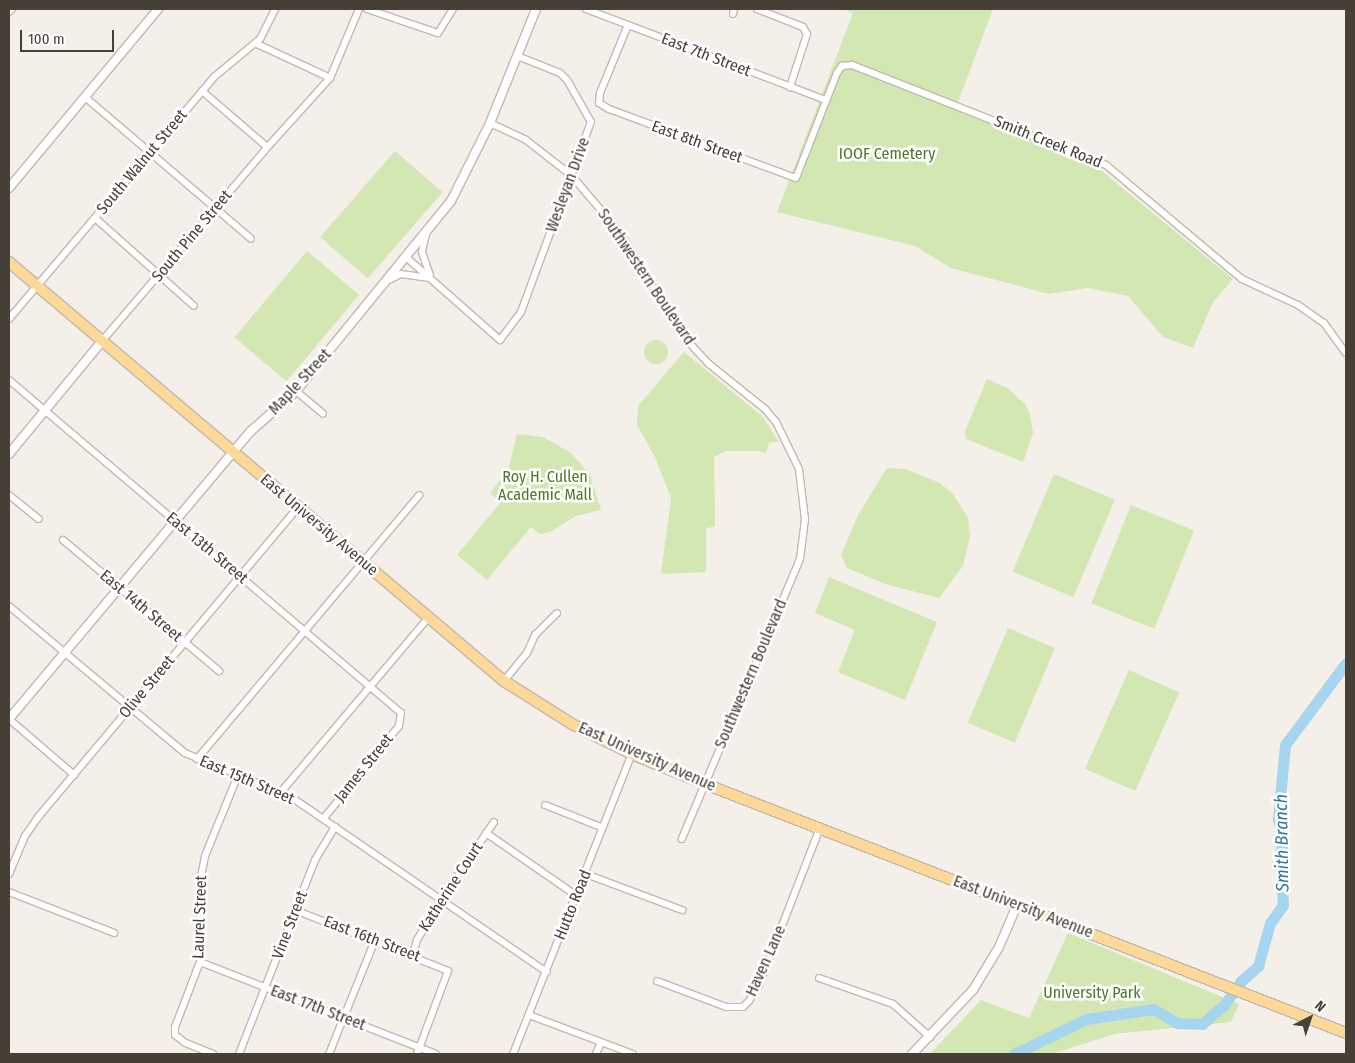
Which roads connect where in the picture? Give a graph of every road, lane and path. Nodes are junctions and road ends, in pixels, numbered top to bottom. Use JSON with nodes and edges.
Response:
{"nodes":[{"id":1,"x":12,"y":9,"type":"edge"},
{"id":2,"x":158,"y":9,"type":"edge"},
{"id":3,"x":276,"y":9,"type":"edge"},
{"id":4,"x":359,"y":9,"type":"edge"},
{"id":5,"x":367,"y":9,"type":"edge"},
{"id":6,"x":453,"y":9,"type":"edge"},
{"id":7,"x":536,"y":9,"type":"edge"},
{"id":8,"x":586,"y":9,"type":"edge"},
{"id":9,"x":757,"y":9,"type":"edge"},
{"id":10,"x":9,"y":12,"type":"edge"},
{"id":11,"x":628,"y":25,"type":"junction"},
{"id":12,"x":255,"y":43,"type":"junction"},
{"id":13,"x":518,"y":56,"type":"junction"},
{"id":14,"x":330,"y":78,"type":"junction"},
{"id":15,"x":790,"y":87,"type":"junction"},
{"id":16,"x":202,"y":91,"type":"junction"},
{"id":17,"x":85,"y":97,"type":"junction"},
{"id":18,"x":826,"y":100,"type":"junction"},
{"id":19,"x":490,"y":123,"type":"junction"},
{"id":20,"x":267,"y":147,"type":"junction"},
{"id":21,"x":150,"y":153,"type":"junction"},
{"id":22,"x":572,"y":176,"type":"junction"},
{"id":23,"x":796,"y":178,"type":"joint"},
{"id":24,"x":9,"y":188,"type":"edge"},
{"id":25,"x":215,"y":208,"type":"junction"},
{"id":26,"x":95,"y":218,"type":"junction"},
{"id":27,"x":426,"y":234,"type":"junction"},
{"id":28,"x":251,"y":239,"type":"dead end"},
{"id":29,"x":407,"y":258,"type":"junction"},
{"id":30,"x":9,"y":262,"type":"edge"},
{"id":31,"x":159,"y":274,"type":"junction"},
{"id":32,"x":389,"y":280,"type":"junction"},
{"id":33,"x":433,"y":280,"type":"junction"},
{"id":34,"x":37,"y":286,"type":"junction"},
{"id":35,"x":194,"y":306,"type":"dead end"},
{"id":36,"x":9,"y":319,"type":"edge"},
{"id":37,"x":102,"y":341,"type":"junction"},
{"id":38,"x":1346,"y":353,"type":"edge"},
{"id":39,"x":9,"y":380,"type":"edge"},
{"id":40,"x":296,"y":391,"type":"junction"},
{"id":41,"x":45,"y":410,"type":"junction"},
{"id":42,"x":323,"y":414,"type":"dead end"},
{"id":43,"x":232,"y":453,"type":"junction"},
{"id":44,"x":9,"y":454,"type":"edge"},
{"id":45,"x":9,"y":495,"type":"edge"},
{"id":46,"x":419,"y":495,"type":"dead end"},
{"id":47,"x":298,"y":507,"type":"junction"},
{"id":48,"x":39,"y":519,"type":"dead end"},
{"id":49,"x":174,"y":522,"type":"junction"},
{"id":50,"x":63,"y":540,"type":"dead end"},
{"id":51,"x":362,"y":563,"type":"junction"},
{"id":52,"x":240,"y":575,"type":"junction"},
{"id":53,"x":120,"y":588,"type":"junction"},
{"id":54,"x":9,"y":606,"type":"edge"},
{"id":55,"x":557,"y":613,"type":"dead end"},
{"id":56,"x":428,"y":618,"type":"junction"},
{"id":57,"x":306,"y":631,"type":"junction"},
{"id":58,"x":185,"y":643,"type":"junction"},
{"id":59,"x":64,"y":653,"type":"junction"},
{"id":60,"x":219,"y":671,"type":"dead end"},
{"id":61,"x":504,"y":681,"type":"junction"},
{"id":62,"x":371,"y":686,"type":"junction"},
{"id":63,"x":130,"y":708,"type":"junction"},
{"id":64,"x":403,"y":717,"type":"joint"},
{"id":65,"x":9,"y":719,"type":"edge"},
{"id":66,"x":632,"y":754,"type":"junction"},
{"id":67,"x":197,"y":759,"type":"junction"},
{"id":68,"x":74,"y":774,"type":"junction"},
{"id":69,"x":238,"y":775,"type":"junction"},
{"id":70,"x":705,"y":784,"type":"junction"},
{"id":71,"x":281,"y":792,"type":"junction"},
{"id":72,"x":545,"y":804,"type":"dead end"},
{"id":73,"x":324,"y":818,"type":"junction"},
{"id":74,"x":494,"y":822,"type":"dead end"},
{"id":75,"x":335,"y":826,"type":"junction"},
{"id":76,"x":603,"y":828,"type":"junction"},
{"id":77,"x":820,"y":828,"type":"junction"},
{"id":78,"x":486,"y":833,"type":"junction"},
{"id":79,"x":682,"y":839,"type":"dead end"},
{"id":80,"x":9,"y":874,"type":"edge"},
{"id":81,"x":586,"y":874,"type":"junction"},
{"id":82,"x":9,"y":892,"type":"edge"},
{"id":83,"x":577,"y":896,"type":"junction"},
{"id":84,"x":441,"y":900,"type":"junction"},
{"id":85,"x":1017,"y":905,"type":"junction"},
{"id":86,"x":296,"y":910,"type":"junction"},
{"id":87,"x":682,"y":910,"type":"dead end"},
{"id":88,"x":114,"y":933,"type":"dead end"},
{"id":89,"x":375,"y":940,"type":"junction"},
{"id":90,"x":412,"y":954,"type":"junction"},
{"id":91,"x":200,"y":962,"type":"junction"},
{"id":92,"x":547,"y":972,"type":"junction"},
{"id":93,"x":819,"y":978,"type":"dead end"},
{"id":94,"x":656,"y":981,"type":"dead end"},
{"id":95,"x":266,"y":987,"type":"junction"},
{"id":96,"x":529,"y":1014,"type":"junction"},
{"id":97,"x":343,"y":1017,"type":"junction"},
{"id":98,"x":1346,"y":1033,"type":"edge"},
{"id":99,"x":930,"y":1037,"type":"junction"},
{"id":100,"x":601,"y":1042,"type":"junction"},
{"id":101,"x":418,"y":1051,"type":"edge"},
{"id":102,"x":213,"y":1054,"type":"edge"},
{"id":103,"x":239,"y":1054,"type":"edge"},
{"id":104,"x":329,"y":1054,"type":"edge"},
{"id":105,"x":436,"y":1054,"type":"edge"},
{"id":106,"x":513,"y":1054,"type":"edge"},
{"id":107,"x":596,"y":1054,"type":"edge"},
{"id":108,"x":633,"y":1054,"type":"edge"},
{"id":109,"x":912,"y":1054,"type":"edge"}],
"edges":[{"from":1,"to":10,"type":"street"},
{"from":2,"to":17,"type":"street"},
{"from":3,"to":12,"type":"street","name":"South Walnut Street"},
{"from":4,"to":14,"type":"street","name":"South Pine Street"},
{"from":5,"to":6,"type":"street"},
{"from":7,"to":13,"type":"street","name":"Maple Street"},
{"from":8,"to":11,"type":"street","name":"East 7th Street"},
{"from":9,"to":15,"type":"street"},
{"from":11,"to":15,"type":"street","name":"East 7th Street"},
{"from":11,"to":23,"type":"street","name":"East 8th Street"},
{"from":12,"to":14,"type":"street"},
{"from":12,"to":16,"type":"street","name":"South Walnut Street"},
{"from":13,"to":19,"type":"street","name":"Maple Street"},
{"from":13,"to":22,"type":"street","name":"Wesleyan Drive"},
{"from":14,"to":20,"type":"street","name":"South Pine Street"},
{"from":15,"to":18,"type":"street","name":"East 7th Street"},
{"from":16,"to":20,"type":"street"},
{"from":16,"to":21,"type":"street","name":"South Walnut Street"},
{"from":17,"to":21,"type":"street"},
{"from":17,"to":24,"type":"street"},
{"from":18,"to":23,"type":"street","name":"Smith Creek Road"},
{"from":18,"to":38,"type":"street","name":"Smith Creek Road"},
{"from":19,"to":22,"type":"street","name":"Southwestern Boulevard"},
{"from":19,"to":27,"type":"street","name":"Maple Street"},
{"from":20,"to":25,"type":"street","name":"South Pine Street"},
{"from":21,"to":25,"type":"street"},
{"from":21,"to":26,"type":"street","name":"South Walnut Street"},
{"from":22,"to":33,"type":"street","name":"Wesleyan Drive"},
{"from":22,"to":70,"type":"street","name":"Southwestern Boulevard"},
{"from":25,"to":28,"type":"street"},
{"from":25,"to":31,"type":"street","name":"South Pine Street"},
{"from":26,"to":31,"type":"street"},
{"from":26,"to":34,"type":"street","name":"South Walnut Street"},
{"from":27,"to":29,"type":"street","name":"Maple Street"},
{"from":27,"to":33,"type":"street"},
{"from":29,"to":32,"type":"street","name":"Maple Street"},
{"from":29,"to":33,"type":"street"},
{"from":30,"to":34,"type":"main road","name":"East University Avenue"},
{"from":31,"to":35,"type":"street"},
{"from":31,"to":37,"type":"street","name":"South Pine Street"},
{"from":32,"to":33,"type":"street"},
{"from":32,"to":40,"type":"street","name":"Maple Street"},
{"from":34,"to":36,"type":"street","name":"South Walnut Street"},
{"from":34,"to":37,"type":"main road","name":"East University Avenue"},
{"from":37,"to":41,"type":"street","name":"South Pine Street"},
{"from":37,"to":43,"type":"main road","name":"East University Avenue"},
{"from":39,"to":41,"type":"street","name":"East 13th Street"},
{"from":40,"to":42,"type":"street"},
{"from":40,"to":43,"type":"street","name":"Maple Street"},
{"from":41,"to":44,"type":"street","name":"South Pine Street"},
{"from":41,"to":49,"type":"street","name":"East 13th Street"},
{"from":43,"to":47,"type":"main road","name":"East University Avenue"},
{"from":43,"to":49,"type":"street","name":"Maple Street"},
{"from":45,"to":48,"type":"street"},
{"from":46,"to":51,"type":"street"},
{"from":47,"to":51,"type":"main road","name":"East University Avenue"},
{"from":47,"to":52,"type":"street","name":"Olive Street"},
{"from":49,"to":52,"type":"street","name":"East 13th Street"},
{"from":49,"to":53,"type":"street","name":"Maple Street"},
{"from":50,"to":53,"type":"street","name":"East 14th Street"},
{"from":51,"to":56,"type":"main road","name":"East University Avenue"},
{"from":51,"to":57,"type":"street"},
{"from":52,"to":57,"type":"street","name":"East 13th Street"},
{"from":52,"to":58,"type":"street","name":"Olive Street"},
{"from":53,"to":58,"type":"street","name":"East 14th Street"},
{"from":53,"to":59,"type":"street","name":"Maple Street"},
{"from":54,"to":59,"type":"street","name":"East 15th Street"},
{"from":55,"to":61,"type":"street"},
{"from":56,"to":61,"type":"main road","name":"East University Avenue"},
{"from":56,"to":62,"type":"street"},
{"from":57,"to":62,"type":"street","name":"East 13th Street"},
{"from":57,"to":67,"type":"street"},
{"from":58,"to":60,"type":"street","name":"East 14th Street"},
{"from":58,"to":63,"type":"street","name":"Olive Street"},
{"from":59,"to":63,"type":"street","name":"East 15th Street"},
{"from":59,"to":65,"type":"street","name":"Maple Street"},
{"from":61,"to":66,"type":"main road","name":"East University Avenue"},
{"from":62,"to":64,"type":"street","name":"East 13th Street"},
{"from":62,"to":71,"type":"street"},
{"from":63,"to":67,"type":"street","name":"East 15th Street"},
{"from":63,"to":68,"type":"street","name":"Olive Street"},
{"from":64,"to":73,"type":"street","name":"James Street"},
{"from":65,"to":68,"type":"street"},
{"from":66,"to":70,"type":"main road","name":"East University Avenue"},
{"from":66,"to":76,"type":"street","name":"Hutto Road"},
{"from":67,"to":69,"type":"street","name":"East 15th Street"},
{"from":68,"to":80,"type":"street","name":"Olive Street"},
{"from":69,"to":71,"type":"street","name":"East 15th Street"},
{"from":69,"to":91,"type":"street","name":"Laurel Street"},
{"from":70,"to":77,"type":"main road","name":"East University Avenue"},
{"from":70,"to":79,"type":"street","name":"Southwestern Boulevard"},
{"from":71,"to":73,"type":"street","name":"East 15th Street"},
{"from":72,"to":76,"type":"street"},
{"from":73,"to":75,"type":"street","name":"East 15th Street"},
{"from":74,"to":78,"type":"street","name":"Katherine Court"},
{"from":75,"to":84,"type":"street","name":"East 15th Street"},
{"from":75,"to":86,"type":"street","name":"Vine Street"},
{"from":76,"to":81,"type":"street","name":"Hutto Road"},
{"from":77,"to":85,"type":"main road","name":"East University Avenue"},
{"from":77,"to":94,"type":"street","name":"Haven Lane"},
{"from":78,"to":83,"type":"street"},
{"from":78,"to":84,"type":"street","name":"Katherine Court"},
{"from":81,"to":83,"type":"street","name":"Hutto Road"},
{"from":81,"to":87,"type":"street"},
{"from":82,"to":88,"type":"street"},
{"from":83,"to":92,"type":"street","name":"Hutto Road"},
{"from":84,"to":90,"type":"street","name":"Katherine Court"},
{"from":84,"to":92,"type":"street","name":"East 15th Street"},
{"from":85,"to":98,"type":"main road","name":"East University Avenue"},
{"from":85,"to":99,"type":"street"},
{"from":86,"to":89,"type":"street","name":"East 16th Street"},
{"from":86,"to":95,"type":"street","name":"Vine Street"},
{"from":89,"to":90,"type":"street","name":"East 16th Street"},
{"from":89,"to":97,"type":"street"},
{"from":90,"to":101,"type":"street","name":"East 16th Street"},
{"from":91,"to":95,"type":"street","name":"East 17th Street"},
{"from":91,"to":102,"type":"street","name":"Laurel Street"},
{"from":92,"to":96,"type":"street","name":"Hutto Road"},
{"from":93,"to":99,"type":"street"},
{"from":95,"to":97,"type":"street","name":"East 17th Street"},
{"from":95,"to":103,"type":"street","name":"Vine Street"},
{"from":96,"to":100,"type":"street"},
{"from":96,"to":106,"type":"street","name":"Hutto Road"},
{"from":97,"to":101,"type":"street","name":"East 17th Street"},
{"from":97,"to":104,"type":"street"},
{"from":99,"to":109,"type":"street"},
{"from":100,"to":107,"type":"street"},
{"from":100,"to":108,"type":"street"},
{"from":101,"to":105,"type":"street","name":"East 17th Street"}]}
